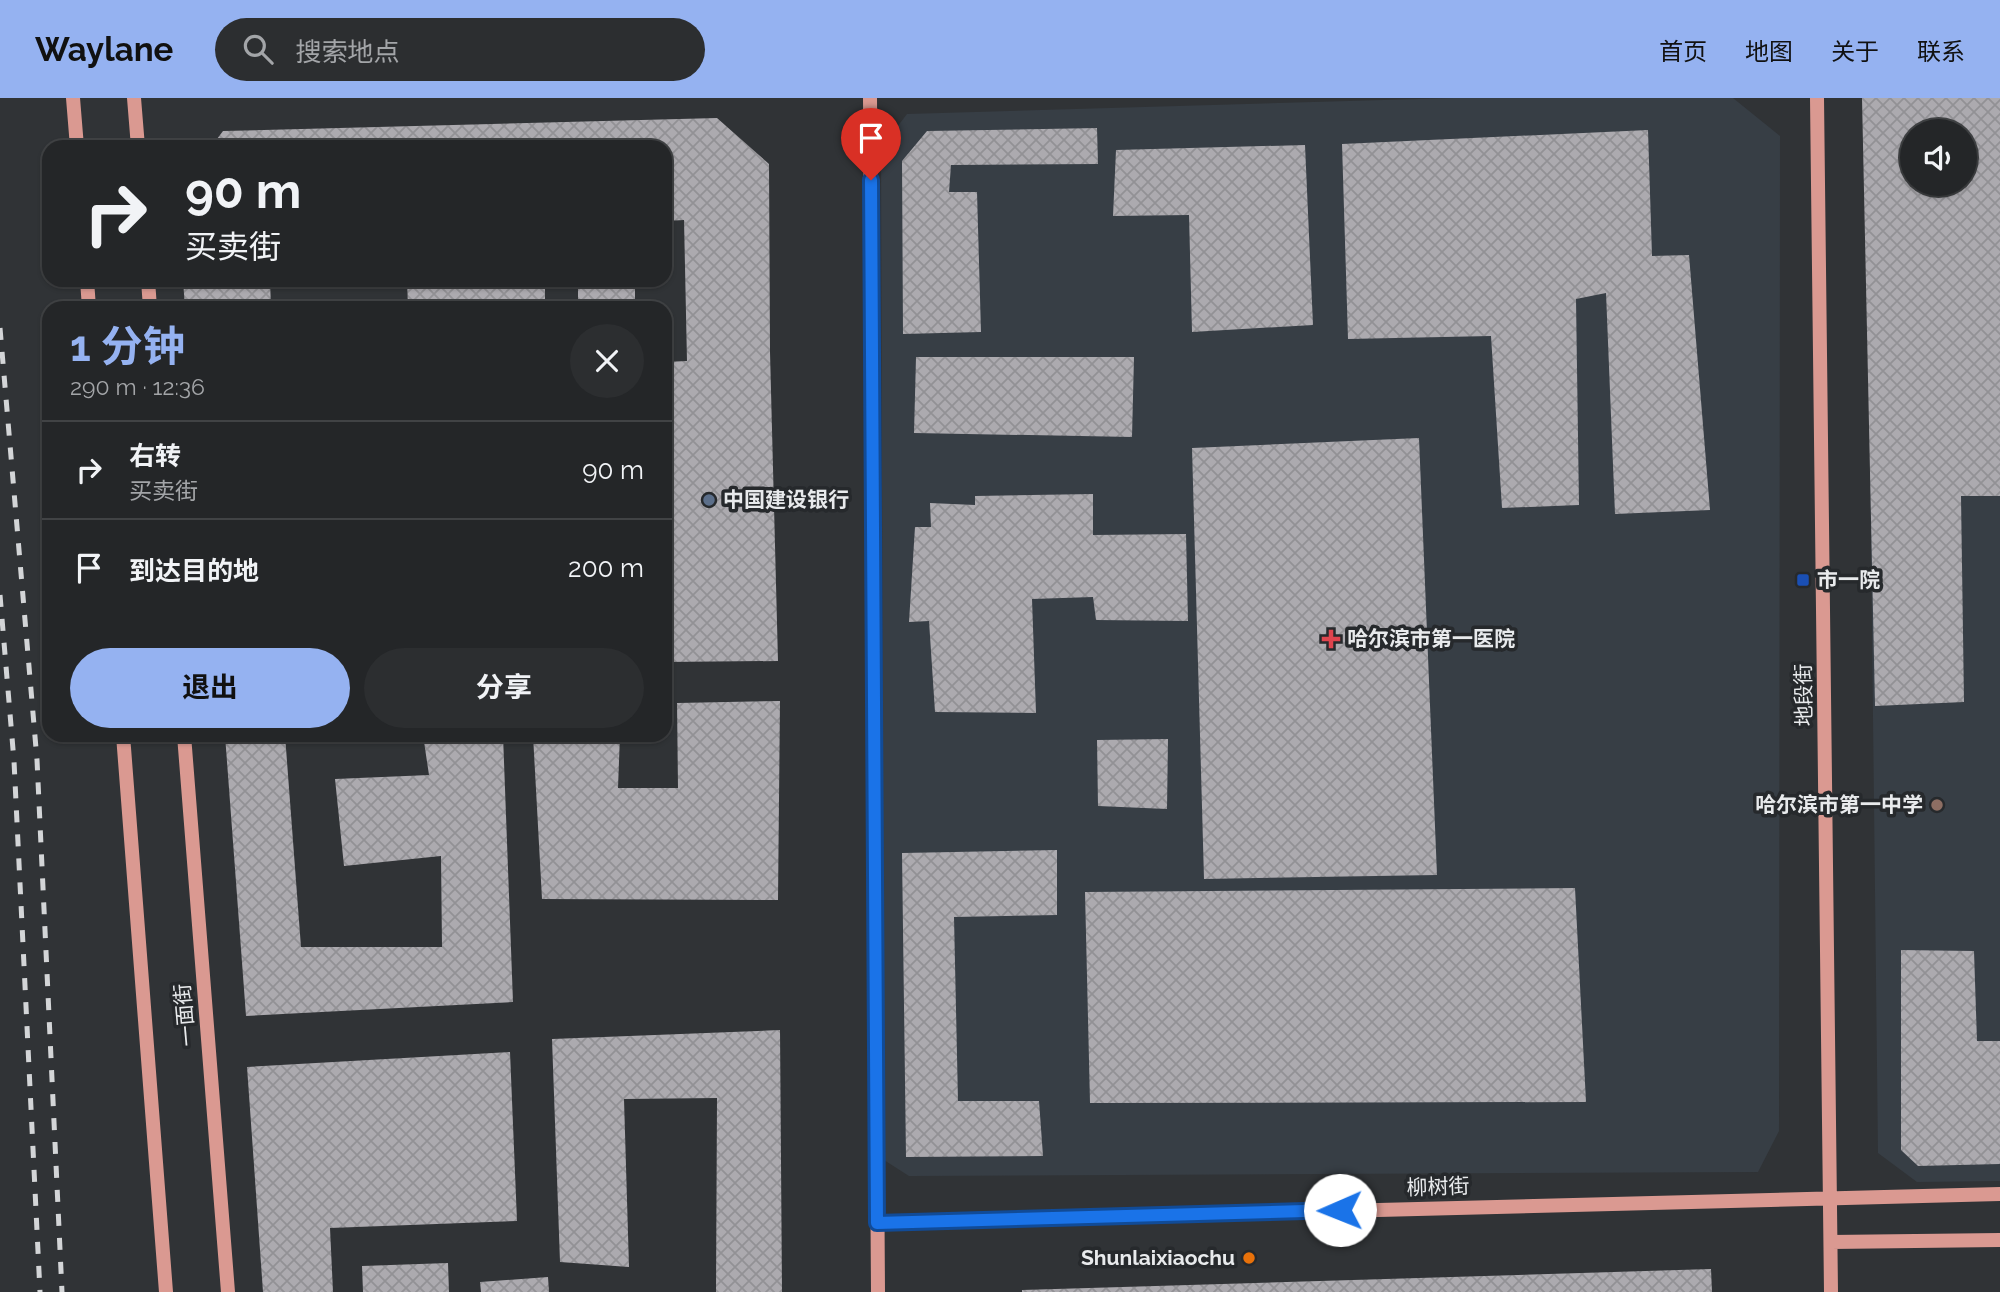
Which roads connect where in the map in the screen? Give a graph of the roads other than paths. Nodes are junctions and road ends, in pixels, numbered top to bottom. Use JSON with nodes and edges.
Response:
{"nodes":[{"id":1,"x":73,"y":98,"type":"edge"},
{"id":2,"x":134,"y":98,"type":"edge"},
{"id":3,"x":870,"y":98,"type":"edge"},
{"id":4,"x":1817,"y":98,"type":"edge"},
{"id":5,"x":76,"y":140,"type":"edge"},
{"id":6,"x":137,"y":140,"type":"edge"},
{"id":7,"x":123,"y":742,"type":"edge"},
{"id":8,"x":185,"y":742,"type":"edge"},
{"id":9,"x":2000,"y":1194,"type":"edge"},
{"id":10,"x":1831,"y":1197,"type":"junction"},
{"id":11,"x":877,"y":1223,"type":"junction"},
{"id":12,"x":2000,"y":1240,"type":"edge"},
{"id":13,"x":1831,"y":1242,"type":"junction"},
{"id":14,"x":166,"y":1292,"type":"edge"},
{"id":15,"x":228,"y":1292,"type":"edge"},
{"id":16,"x":878,"y":1292,"type":"edge"},
{"id":17,"x":1832,"y":1292,"type":"edge"}],
"edges":[{"from":1,"to":5,"type":"main road"},
{"from":2,"to":6,"type":"main road"},
{"from":3,"to":11,"type":"main road"},
{"from":4,"to":10,"type":"main road","name":"地段街"},
{"from":7,"to":14,"type":"main road","name":"一面街"},
{"from":8,"to":15,"type":"main road","name":"一面街"},
{"from":9,"to":10,"type":"main road","name":"柳树街"},
{"from":10,"to":11,"type":"main road","name":"柳树街"},
{"from":10,"to":13,"type":"main road","name":"地段街"},
{"from":11,"to":16,"type":"main road"},
{"from":12,"to":13,"type":"main road"},
{"from":13,"to":17,"type":"main road","name":"地段街"}]}
